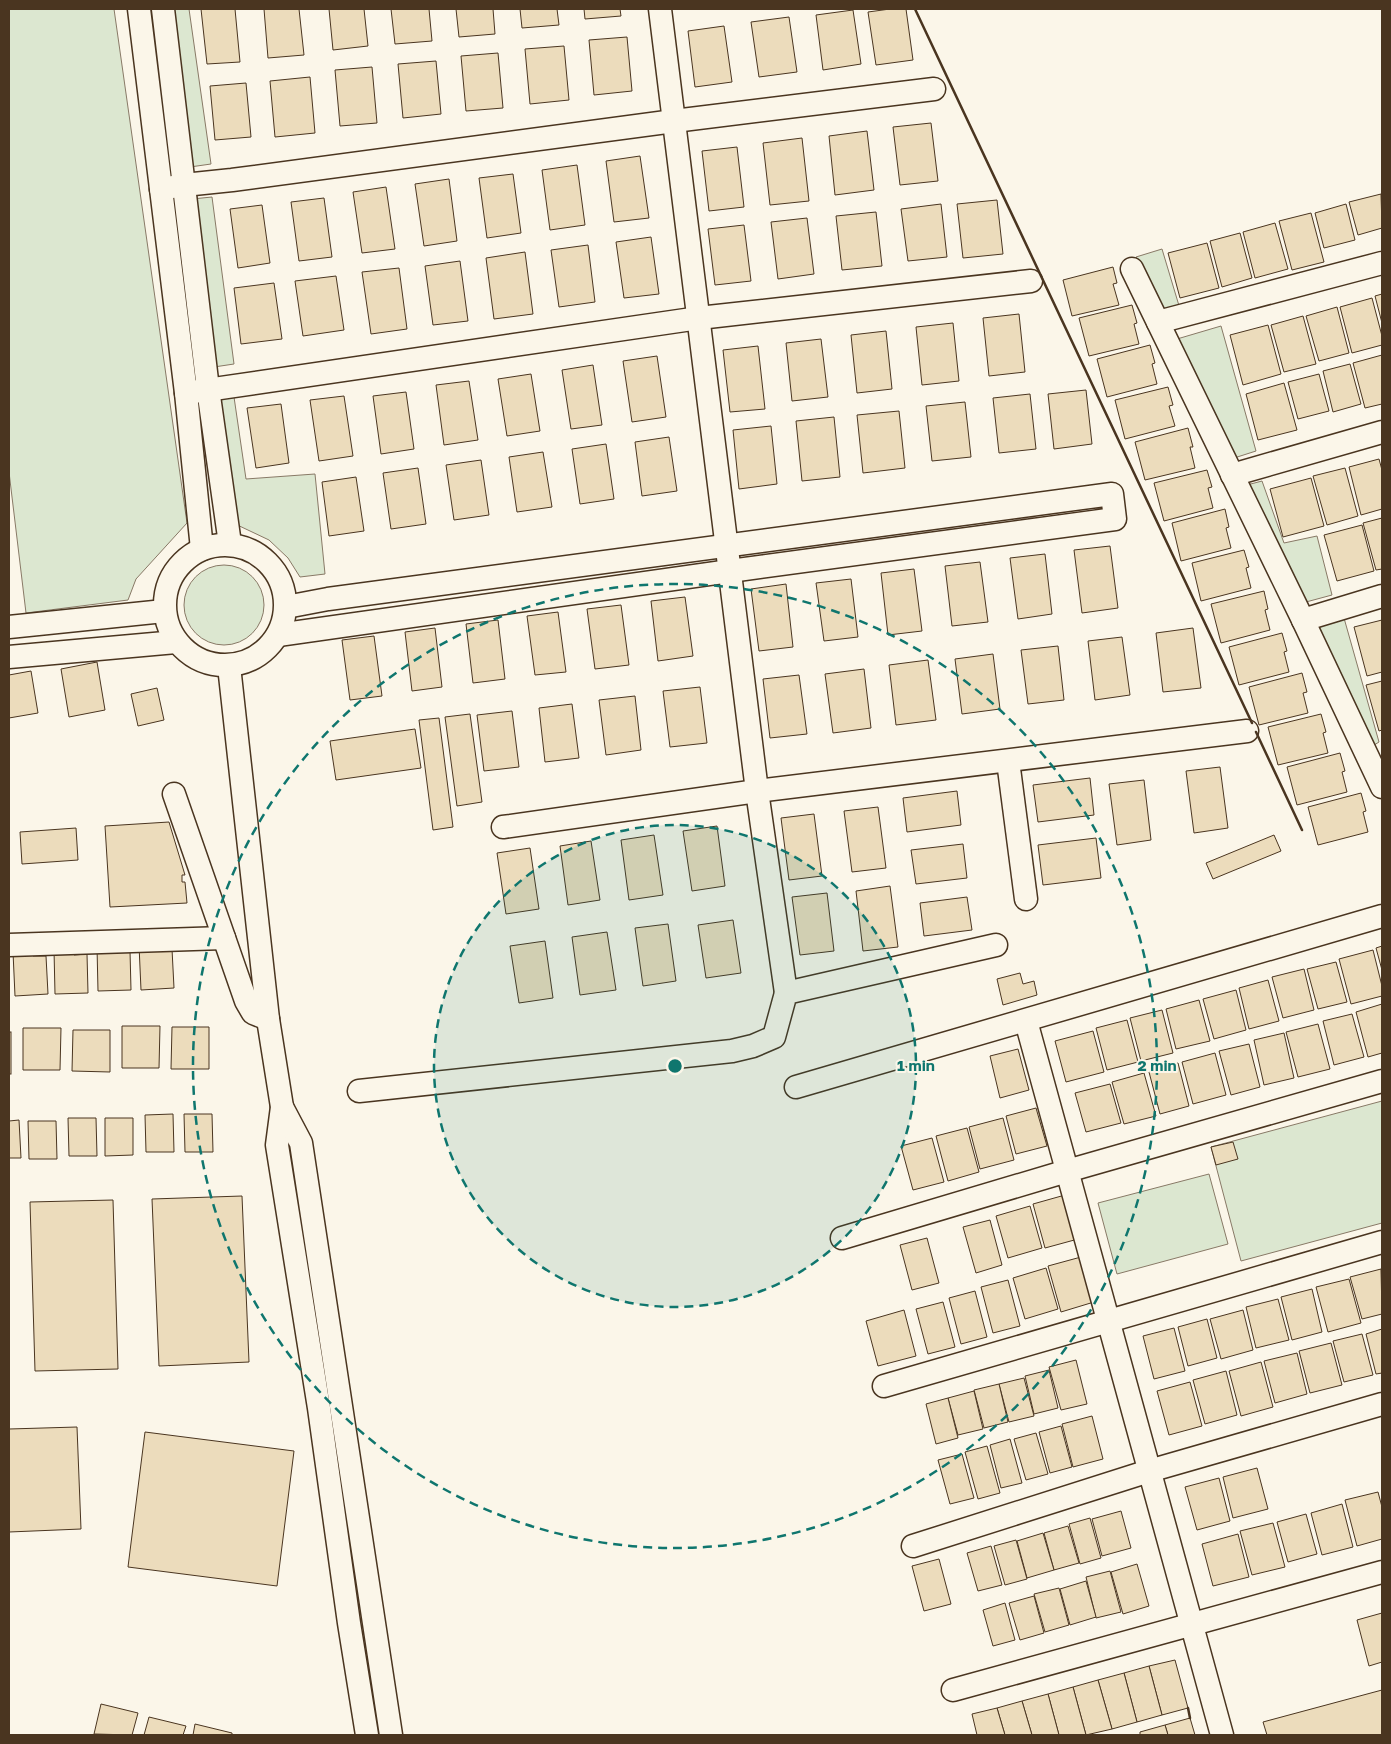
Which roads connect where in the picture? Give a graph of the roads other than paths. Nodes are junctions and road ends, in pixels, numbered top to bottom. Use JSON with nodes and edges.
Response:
{"nodes":[{"id":1,"x":139,"y":9,"type":"edge"},
{"id":2,"x":162,"y":9,"type":"edge"},
{"id":3,"x":660,"y":9,"type":"edge"},
{"id":4,"x":934,"y":89,"type":"dead end"},
{"id":5,"x":674,"y":121,"type":"junction"},
{"id":6,"x":184,"y":185,"type":"junction"},
{"id":7,"x":161,"y":189,"type":"junction"},
{"id":8,"x":1382,"y":263,"type":"edge"},
{"id":9,"x":1132,"y":269,"type":"dead end"},
{"id":10,"x":1031,"y":281,"type":"dead end"},
{"id":11,"x":699,"y":318,"type":"junction"},
{"id":12,"x":1158,"y":322,"type":"junction"},
{"id":13,"x":208,"y":389,"type":"junction"},
{"id":14,"x":186,"y":393,"type":"junction"},
{"id":15,"x":1382,"y":432,"type":"edge"},
{"id":16,"x":1232,"y":476,"type":"junction"},
{"id":17,"x":230,"y":544,"type":"junction"},
{"id":18,"x":727,"y":545,"type":"junction"},
{"id":19,"x":202,"y":549,"type":"junction"},
{"id":20,"x":730,"y":571,"type":"junction"},
{"id":21,"x":1382,"y":596,"type":"edge"},
{"id":22,"x":286,"y":607,"type":"junction"},
{"id":23,"x":164,"y":611,"type":"junction"},
{"id":24,"x":1303,"y":620,"type":"junction"},
{"id":25,"x":9,"y":622,"type":"edge"},
{"id":26,"x":278,"y":635,"type":"junction"},
{"id":27,"x":176,"y":642,"type":"junction"},
{"id":28,"x":9,"y":657,"type":"edge"},
{"id":29,"x":230,"y":666,"type":"junction"},
{"id":30,"x":1248,"y":730,"type":"dead end"},
{"id":31,"x":1008,"y":760,"type":"junction"},
{"id":32,"x":1377,"y":764,"type":"edge"},
{"id":33,"x":1382,"y":787,"type":"edge"},
{"id":34,"x":757,"y":791,"type":"junction"},
{"id":35,"x":174,"y":794,"type":"dead end"},
{"id":36,"x":503,"y":827,"type":"dead end"},
{"id":37,"x":1026,"y":899,"type":"dead end"},
{"id":38,"x":1382,"y":916,"type":"edge"},
{"id":39,"x":224,"y":938,"type":"junction"},
{"id":40,"x":9,"y":945,"type":"edge"},
{"id":41,"x":996,"y":945,"type":"dead end"},
{"id":42,"x":786,"y":993,"type":"junction"},
{"id":43,"x":268,"y":1019,"type":"junction"},
{"id":44,"x":1026,"y":1020,"type":"junction"},
{"id":45,"x":1382,"y":1081,"type":"edge"},
{"id":46,"x":796,"y":1087,"type":"dead end"},
{"id":47,"x":359,"y":1091,"type":"dead end"},
{"id":48,"x":282,"y":1108,"type":"junction"},
{"id":49,"x":1067,"y":1171,"type":"junction"},
{"id":50,"x":842,"y":1238,"type":"dead end"},
{"id":51,"x":1382,"y":1242,"type":"edge"},
{"id":52,"x":1109,"y":1322,"type":"junction"},
{"id":53,"x":884,"y":1386,"type":"dead end"},
{"id":54,"x":1382,"y":1404,"type":"edge"},
{"id":55,"x":1149,"y":1471,"type":"junction"},
{"id":56,"x":913,"y":1546,"type":"dead end"},
{"id":57,"x":1382,"y":1572,"type":"edge"},
{"id":58,"x":1192,"y":1625,"type":"junction"},
{"id":59,"x":953,"y":1690,"type":"dead end"},
{"id":60,"x":366,"y":1735,"type":"edge"},
{"id":61,"x":391,"y":1735,"type":"edge"},
{"id":62,"x":1222,"y":1735,"type":"edge"}],
"edges":[{"from":1,"to":7,"type":"street"},
{"from":2,"to":6,"type":"street"},
{"from":3,"to":5,"type":"street"},
{"from":4,"to":5,"type":"street"},
{"from":5,"to":6,"type":"street"},
{"from":5,"to":11,"type":"street"},
{"from":6,"to":7,"type":"street"},
{"from":6,"to":13,"type":"street"},
{"from":7,"to":14,"type":"street"},
{"from":8,"to":12,"type":"street"},
{"from":9,"to":12,"type":"street"},
{"from":10,"to":11,"type":"street"},
{"from":11,"to":13,"type":"street"},
{"from":11,"to":18,"type":"street"},
{"from":12,"to":16,"type":"street"},
{"from":13,"to":14,"type":"street"},
{"from":13,"to":17,"type":"street"},
{"from":14,"to":19,"type":"street"},
{"from":15,"to":16,"type":"street"},
{"from":16,"to":24,"type":"street"},
{"from":17,"to":19,"type":"street"},
{"from":17,"to":22,"type":"street"},
{"from":18,"to":20,"type":"street"},
{"from":18,"to":20,"type":"street"},
{"from":18,"to":22,"type":"street"},
{"from":19,"to":23,"type":"street"},
{"from":20,"to":26,"type":"street"},
{"from":20,"to":34,"type":"street"},
{"from":21,"to":24,"type":"street"},
{"from":22,"to":26,"type":"street"},
{"from":23,"to":25,"type":"street"},
{"from":23,"to":27,"type":"street"},
{"from":24,"to":32,"type":"street"},
{"from":26,"to":29,"type":"street"},
{"from":27,"to":28,"type":"street"},
{"from":27,"to":29,"type":"street"},
{"from":29,"to":43,"type":"street"},
{"from":30,"to":31,"type":"street"},
{"from":31,"to":34,"type":"street"},
{"from":31,"to":37,"type":"street"},
{"from":32,"to":33,"type":"street"},
{"from":34,"to":36,"type":"street"},
{"from":34,"to":42,"type":"street"},
{"from":35,"to":39,"type":"street"},
{"from":38,"to":44,"type":"street"},
{"from":39,"to":40,"type":"street"},
{"from":39,"to":43,"type":"street"},
{"from":41,"to":42,"type":"street"},
{"from":42,"to":47,"type":"street"},
{"from":43,"to":48,"type":"street"},
{"from":44,"to":46,"type":"street"},
{"from":44,"to":49,"type":"street"},
{"from":45,"to":49,"type":"street"},
{"from":48,"to":60,"type":"street"},
{"from":48,"to":61,"type":"street"},
{"from":49,"to":50,"type":"street"},
{"from":49,"to":52,"type":"street"},
{"from":51,"to":52,"type":"street"},
{"from":52,"to":53,"type":"street"},
{"from":52,"to":55,"type":"street"},
{"from":54,"to":55,"type":"street"},
{"from":55,"to":56,"type":"street"},
{"from":55,"to":58,"type":"street"},
{"from":57,"to":58,"type":"street"},
{"from":58,"to":59,"type":"street"},
{"from":58,"to":62,"type":"street"}]}
